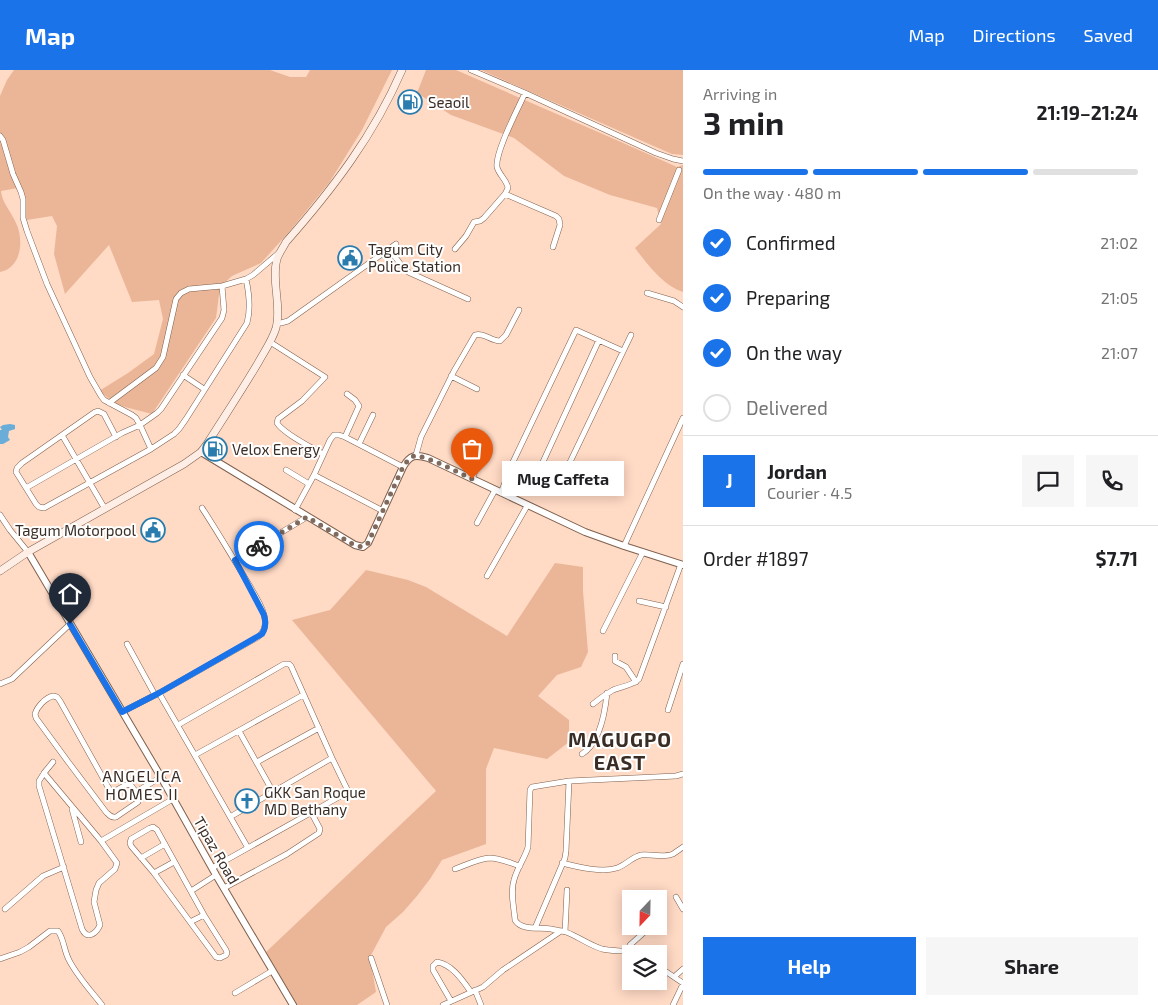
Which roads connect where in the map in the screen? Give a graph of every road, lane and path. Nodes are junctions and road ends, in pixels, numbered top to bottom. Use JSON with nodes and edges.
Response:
{"nodes":[{"id":1,"x":402,"y":70,"type":"edge"},
{"id":2,"x":471,"y":70,"type":"edge"},
{"id":3,"x":525,"y":93,"type":"junction"},
{"id":4,"x":0,"y":136,"type":"edge"},
{"id":5,"x":680,"y":161,"type":"edge"},
{"id":6,"x":681,"y":171,"type":"edge"},
{"id":7,"x":505,"y":194,"type":"junction"},
{"id":8,"x":659,"y":220,"type":"dead end"},
{"id":9,"x":396,"y":244,"type":"dead end"},
{"id":10,"x":553,"y":247,"type":"dead end"},
{"id":11,"x":389,"y":249,"type":"junction"},
{"id":12,"x":455,"y":249,"type":"dead end"},
{"id":13,"x":280,"y":252,"type":"junction"},
{"id":14,"x":246,"y":279,"type":"junction"},
{"id":15,"x":222,"y":286,"type":"junction"},
{"id":16,"x":647,"y":293,"type":"dead end"},
{"id":17,"x":468,"y":299,"type":"dead end"},
{"id":18,"x":683,"y":307,"type":"edge"},
{"id":19,"x":520,"y":310,"type":"dead end"},
{"id":20,"x":277,"y":323,"type":"junction"},
{"id":21,"x":631,"y":335,"type":"dead end"},
{"id":22,"x":599,"y":340,"type":"junction"},
{"id":23,"x":270,"y":342,"type":"junction"},
{"id":24,"x":623,"y":351,"type":"junction"},
{"id":25,"x":184,"y":375,"type":"junction"},
{"id":26,"x":451,"y":376,"type":"junction"},
{"id":27,"x":204,"y":389,"type":"junction"},
{"id":28,"x":477,"y":389,"type":"dead end"},
{"id":29,"x":347,"y":394,"type":"dead end"},
{"id":30,"x":109,"y":403,"type":"junction"},
{"id":31,"x":373,"y":415,"type":"dead end"},
{"id":32,"x":683,"y":418,"type":"edge"},
{"id":33,"x":140,"y":425,"type":"junction"},
{"id":34,"x":62,"y":435,"type":"junction"},
{"id":35,"x":116,"y":437,"type":"junction"},
{"id":36,"x":345,"y":437,"type":"junction"},
{"id":37,"x":359,"y":444,"type":"junction"},
{"id":38,"x":485,"y":446,"type":"dead end"},
{"id":39,"x":151,"y":448,"type":"junction"},
{"id":40,"x":201,"y":452,"type":"junction"},
{"id":41,"x":323,"y":454,"type":"junction"},
{"id":42,"x":416,"y":456,"type":"junction"},
{"id":43,"x":76,"y":459,"type":"junction"},
{"id":44,"x":511,"y":466,"type":"junction"},
{"id":45,"x":403,"y":467,"type":"junction"},
{"id":46,"x":286,"y":470,"type":"dead end"},
{"id":47,"x":314,"y":475,"type":"junction"},
{"id":48,"x":536,"y":477,"type":"junction"},
{"id":49,"x":472,"y":479,"type":"junction"},
{"id":50,"x":89,"y":482,"type":"junction"},
{"id":51,"x":309,"y":484,"type":"junction"},
{"id":52,"x":26,"y":488,"type":"junction"},
{"id":53,"x":498,"y":492,"type":"junction"},
{"id":54,"x":528,"y":506,"type":"junction"},
{"id":55,"x":202,"y":508,"type":"dead end"},
{"id":56,"x":104,"y":509,"type":"junction"},
{"id":57,"x":295,"y":510,"type":"junction"},
{"id":58,"x":383,"y":510,"type":"junction"},
{"id":59,"x":0,"y":515,"type":"edge"},
{"id":60,"x":307,"y":517,"type":"junction"},
{"id":61,"x":477,"y":523,"type":"dead end"},
{"id":62,"x":624,"y":546,"type":"junction"},
{"id":63,"x":28,"y":552,"type":"junction"},
{"id":64,"x":644,"y":552,"type":"junction"},
{"id":65,"x":235,"y":560,"type":"junction"},
{"id":66,"x":682,"y":564,"type":"edge"},
{"id":67,"x":0,"y":571,"type":"edge"},
{"id":68,"x":487,"y":576,"type":"dead end"},
{"id":69,"x":639,"y":601,"type":"dead end"},
{"id":70,"x":666,"y":607,"type":"junction"},
{"id":71,"x":70,"y":624,"type":"junction"},
{"id":72,"x":603,"y":631,"type":"dead end"},
{"id":73,"x":126,"y":644,"type":"dead end"},
{"id":74,"x":615,"y":656,"type":"dead end"},
{"id":75,"x":683,"y":664,"type":"edge"},
{"id":76,"x":636,"y":682,"type":"junction"},
{"id":77,"x":0,"y":684,"type":"edge"},
{"id":78,"x":157,"y":694,"type":"junction"},
{"id":79,"x":607,"y":694,"type":"junction"},
{"id":80,"x":304,"y":695,"type":"junction"},
{"id":81,"x":593,"y":704,"type":"dead end"},
{"id":82,"x":668,"y":710,"type":"dead end"},
{"id":83,"x":122,"y":712,"type":"junction"},
{"id":84,"x":178,"y":725,"type":"junction"},
{"id":85,"x":319,"y":728,"type":"junction"},
{"id":86,"x":239,"y":731,"type":"junction"},
{"id":87,"x":582,"y":754,"type":"dead end"},
{"id":88,"x":196,"y":755,"type":"junction"},
{"id":89,"x":332,"y":758,"type":"junction"},
{"id":90,"x":53,"y":762,"type":"dead end"},
{"id":91,"x":257,"y":762,"type":"junction"},
{"id":92,"x":44,"y":773,"type":"junction"},
{"id":93,"x":683,"y":774,"type":"edge"},
{"id":94,"x":161,"y":777,"type":"junction"},
{"id":95,"x":569,"y":781,"type":"junction"},
{"id":96,"x":136,"y":792,"type":"junction"},
{"id":97,"x":273,"y":792,"type":"junction"},
{"id":98,"x":173,"y":798,"type":"junction"},
{"id":99,"x":71,"y":806,"type":"junction"},
{"id":100,"x":311,"y":812,"type":"junction"},
{"id":101,"x":230,"y":816,"type":"junction"},
{"id":102,"x":101,"y":841,"type":"junction"},
{"id":103,"x":81,"y":842,"type":"dead end"},
{"id":104,"x":165,"y":844,"type":"junction"},
{"id":105,"x":683,"y":847,"type":"edge"},
{"id":106,"x":248,"y":848,"type":"junction"},
{"id":107,"x":141,"y":858,"type":"junction"},
{"id":108,"x":174,"y":862,"type":"junction"},
{"id":109,"x":562,"y":864,"type":"junction"},
{"id":110,"x":520,"y":866,"type":"junction"},
{"id":111,"x":64,"y":867,"type":"junction"},
{"id":112,"x":212,"y":868,"type":"junction"},
{"id":113,"x":455,"y":869,"type":"dead end"},
{"id":114,"x":154,"y":873,"type":"junction"},
{"id":115,"x":216,"y":875,"type":"junction"},
{"id":116,"x":224,"y":888,"type":"junction"},
{"id":117,"x":567,"y":890,"type":"dead end"},
{"id":118,"x":191,"y":891,"type":"junction"},
{"id":119,"x":676,"y":897,"type":"dead end"},
{"id":120,"x":5,"y":909,"type":"dead end"},
{"id":121,"x":683,"y":909,"type":"edge"},
{"id":122,"x":204,"y":915,"type":"junction"},
{"id":123,"x":190,"y":922,"type":"junction"},
{"id":124,"x":535,"y":928,"type":"junction"},
{"id":125,"x":563,"y":932,"type":"junction"},
{"id":126,"x":641,"y":935,"type":"edge"},
{"id":127,"x":630,"y":945,"type":"edge"},
{"id":128,"x":622,"y":951,"type":"edge"},
{"id":129,"x":371,"y":958,"type":"dead end"},
{"id":130,"x":0,"y":959,"type":"edge"},
{"id":131,"x":683,"y":969,"type":"edge"},
{"id":132,"x":272,"y":971,"type":"junction"},
{"id":133,"x":667,"y":972,"type":"edge"},
{"id":134,"x":674,"y":977,"type":"junction"},
{"id":135,"x":683,"y":984,"type":"edge"},
{"id":136,"x":473,"y":991,"type":"junction"},
{"id":137,"x":235,"y":993,"type":"dead end"},
{"id":138,"x":451,"y":1001,"type":"junction"},
{"id":139,"x":102,"y":1005,"type":"edge"},
{"id":140,"x":292,"y":1005,"type":"edge"},
{"id":141,"x":387,"y":1005,"type":"edge"},
{"id":142,"x":443,"y":1005,"type":"edge"},
{"id":143,"x":481,"y":1005,"type":"edge"},
{"id":144,"x":673,"y":1005,"type":"edge"}],
"edges":[{"from":1,"to":13,"type":"main road"},
{"from":2,"to":3,"type":"street"},
{"from":3,"to":5,"type":"street"},
{"from":3,"to":7,"type":"street"},
{"from":4,"to":30,"type":"street"},
{"from":5,"to":6,"type":"street"},
{"from":6,"to":8,"type":"street"},
{"from":7,"to":10,"type":"street"},
{"from":7,"to":12,"type":"street"},
{"from":9,"to":11,"type":"street"},
{"from":11,"to":17,"type":"street"},
{"from":11,"to":20,"type":"street"},
{"from":13,"to":14,"type":"street"},
{"from":13,"to":20,"type":"main road"},
{"from":14,"to":15,"type":"street"},
{"from":14,"to":27,"type":"street"},
{"from":15,"to":25,"type":"street"},
{"from":15,"to":30,"type":"street"},
{"from":16,"to":18,"type":"street"},
{"from":19,"to":26,"type":"street"},
{"from":20,"to":23,"type":"main road"},
{"from":21,"to":24,"type":"street"},
{"from":22,"to":24,"type":"street"},
{"from":22,"to":44,"type":"street"},
{"from":22,"to":48,"type":"street"},
{"from":23,"to":40,"type":"main road"},
{"from":23,"to":41,"type":"street"},
{"from":24,"to":48,"type":"street"},
{"from":25,"to":27,"type":"street"},
{"from":25,"to":33,"type":"street"},
{"from":26,"to":28,"type":"street"},
{"from":26,"to":42,"type":"street"},
{"from":27,"to":39,"type":"street"},
{"from":29,"to":36,"type":"street"},
{"from":30,"to":33,"type":"street"},
{"from":31,"to":37,"type":"street"},
{"from":32,"to":62,"type":"street"},
{"from":33,"to":35,"type":"street"},
{"from":33,"to":39,"type":"street"},
{"from":34,"to":35,"type":"street"},
{"from":34,"to":43,"type":"street"},
{"from":34,"to":52,"type":"street"},
{"from":35,"to":43,"type":"street"},
{"from":36,"to":37,"type":"street"},
{"from":36,"to":41,"type":"street"},
{"from":37,"to":45,"type":"street"},
{"from":38,"to":49,"type":"street"},
{"from":39,"to":50,"type":"street"},
{"from":40,"to":56,"type":"main road"},
{"from":40,"to":57,"type":"street"},
{"from":41,"to":47,"type":"street"},
{"from":42,"to":45,"type":"street"},
{"from":42,"to":49,"type":"street"},
{"from":43,"to":50,"type":"street"},
{"from":43,"to":52,"type":"street"},
{"from":44,"to":48,"type":"street"},
{"from":44,"to":53,"type":"street"},
{"from":45,"to":58,"type":"street"},
{"from":46,"to":51,"type":"street"},
{"from":47,"to":51,"type":"street"},
{"from":47,"to":58,"type":"street"},
{"from":49,"to":53,"type":"street"},
{"from":50,"to":52,"type":"street"},
{"from":50,"to":56,"type":"street"},
{"from":51,"to":57,"type":"street"},
{"from":53,"to":54,"type":"street"},
{"from":53,"to":61,"type":"street"},
{"from":54,"to":62,"type":"street"},
{"from":54,"to":68,"type":"street"},
{"from":55,"to":65,"type":"street"},
{"from":56,"to":63,"type":"main road"},
{"from":57,"to":60,"type":"street"},
{"from":58,"to":60,"type":"street"},
{"from":59,"to":63,"type":"street"},
{"from":60,"to":65,"type":"street"},
{"from":62,"to":64,"type":"street"},
{"from":63,"to":67,"type":"main road"},
{"from":63,"to":71,"type":"street","name":"Tipaz Road"},
{"from":64,"to":66,"type":"street"},
{"from":64,"to":72,"type":"street"},
{"from":65,"to":78,"type":"street"},
{"from":66,"to":70,"type":"street"},
{"from":69,"to":70,"type":"street"},
{"from":70,"to":76,"type":"street"},
{"from":71,"to":77,"type":"street"},
{"from":71,"to":83,"type":"street","name":"Tipaz Road"},
{"from":73,"to":78,"type":"street"},
{"from":74,"to":76,"type":"street"},
{"from":75,"to":82,"type":"street"},
{"from":76,"to":79,"type":"street"},
{"from":78,"to":83,"type":"street"},
{"from":78,"to":84,"type":"street"},
{"from":79,"to":81,"type":"street"},
{"from":79,"to":87,"type":"street"},
{"from":80,"to":84,"type":"street"},
{"from":80,"to":85,"type":"street"},
{"from":80,"to":86,"type":"street"},
{"from":83,"to":94,"type":"street","name":"Tipaz Road"},
{"from":84,"to":88,"type":"street"},
{"from":85,"to":89,"type":"street"},
{"from":85,"to":91,"type":"street"},
{"from":86,"to":88,"type":"street"},
{"from":86,"to":91,"type":"street"},
{"from":88,"to":101,"type":"street"},
{"from":89,"to":97,"type":"street"},
{"from":89,"to":100,"type":"street"},
{"from":90,"to":92,"type":"street"},
{"from":91,"to":97,"type":"street"},
{"from":92,"to":99,"type":"street"},
{"from":92,"to":111,"type":"street"},
{"from":93,"to":95,"type":"street"},
{"from":94,"to":96,"type":"street"},
{"from":94,"to":98,"type":"street","name":"Tipaz Road"},
{"from":95,"to":109,"type":"street"},
{"from":95,"to":110,"type":"street"},
{"from":96,"to":96,"type":"street"},
{"from":97,"to":101,"type":"street"},
{"from":98,"to":102,"type":"street"},
{"from":98,"to":112,"type":"street","name":"Tipaz Road"},
{"from":99,"to":102,"type":"street"},
{"from":99,"to":103,"type":"street"},
{"from":100,"to":106,"type":"street"},
{"from":100,"to":116,"type":"street"},
{"from":101,"to":106,"type":"street"},
{"from":102,"to":111,"type":"street"},
{"from":104,"to":107,"type":"street"},
{"from":104,"to":107,"type":"street"},
{"from":104,"to":108,"type":"street"},
{"from":105,"to":109,"type":"street"},
{"from":106,"to":112,"type":"street"},
{"from":107,"to":114,"type":"street"},
{"from":108,"to":114,"type":"street"},
{"from":108,"to":118,"type":"street"},
{"from":109,"to":124,"type":"street"},
{"from":110,"to":113,"type":"street"},
{"from":110,"to":124,"type":"street"},
{"from":111,"to":120,"type":"street"},
{"from":112,"to":115,"type":"street","name":"Tipaz Road"},
{"from":114,"to":123,"type":"street"},
{"from":115,"to":116,"type":"street","name":"Tipaz Road"},
{"from":115,"to":118,"type":"street"},
{"from":116,"to":132,"type":"street","name":"Tipaz Road"},
{"from":117,"to":125,"type":"street"},
{"from":118,"to":122,"type":"street"},
{"from":119,"to":121,"type":"street"},
{"from":122,"to":123,"type":"street"},
{"from":122,"to":123,"type":"street"},
{"from":124,"to":125,"type":"street"},
{"from":125,"to":128,"type":"street"},
{"from":125,"to":136,"type":"street"},
{"from":126,"to":127,"type":"street"},
{"from":129,"to":141,"type":"street"},
{"from":130,"to":139,"type":"street"},
{"from":131,"to":134,"type":"street"},
{"from":132,"to":137,"type":"street"},
{"from":132,"to":140,"type":"street","name":"Tipaz Road"},
{"from":133,"to":134,"type":"street"},
{"from":134,"to":135,"type":"street"},
{"from":135,"to":144,"type":"street"},
{"from":136,"to":138,"type":"street"},
{"from":136,"to":138,"type":"street"},
{"from":136,"to":143,"type":"street"},
{"from":138,"to":142,"type":"street"}]}
